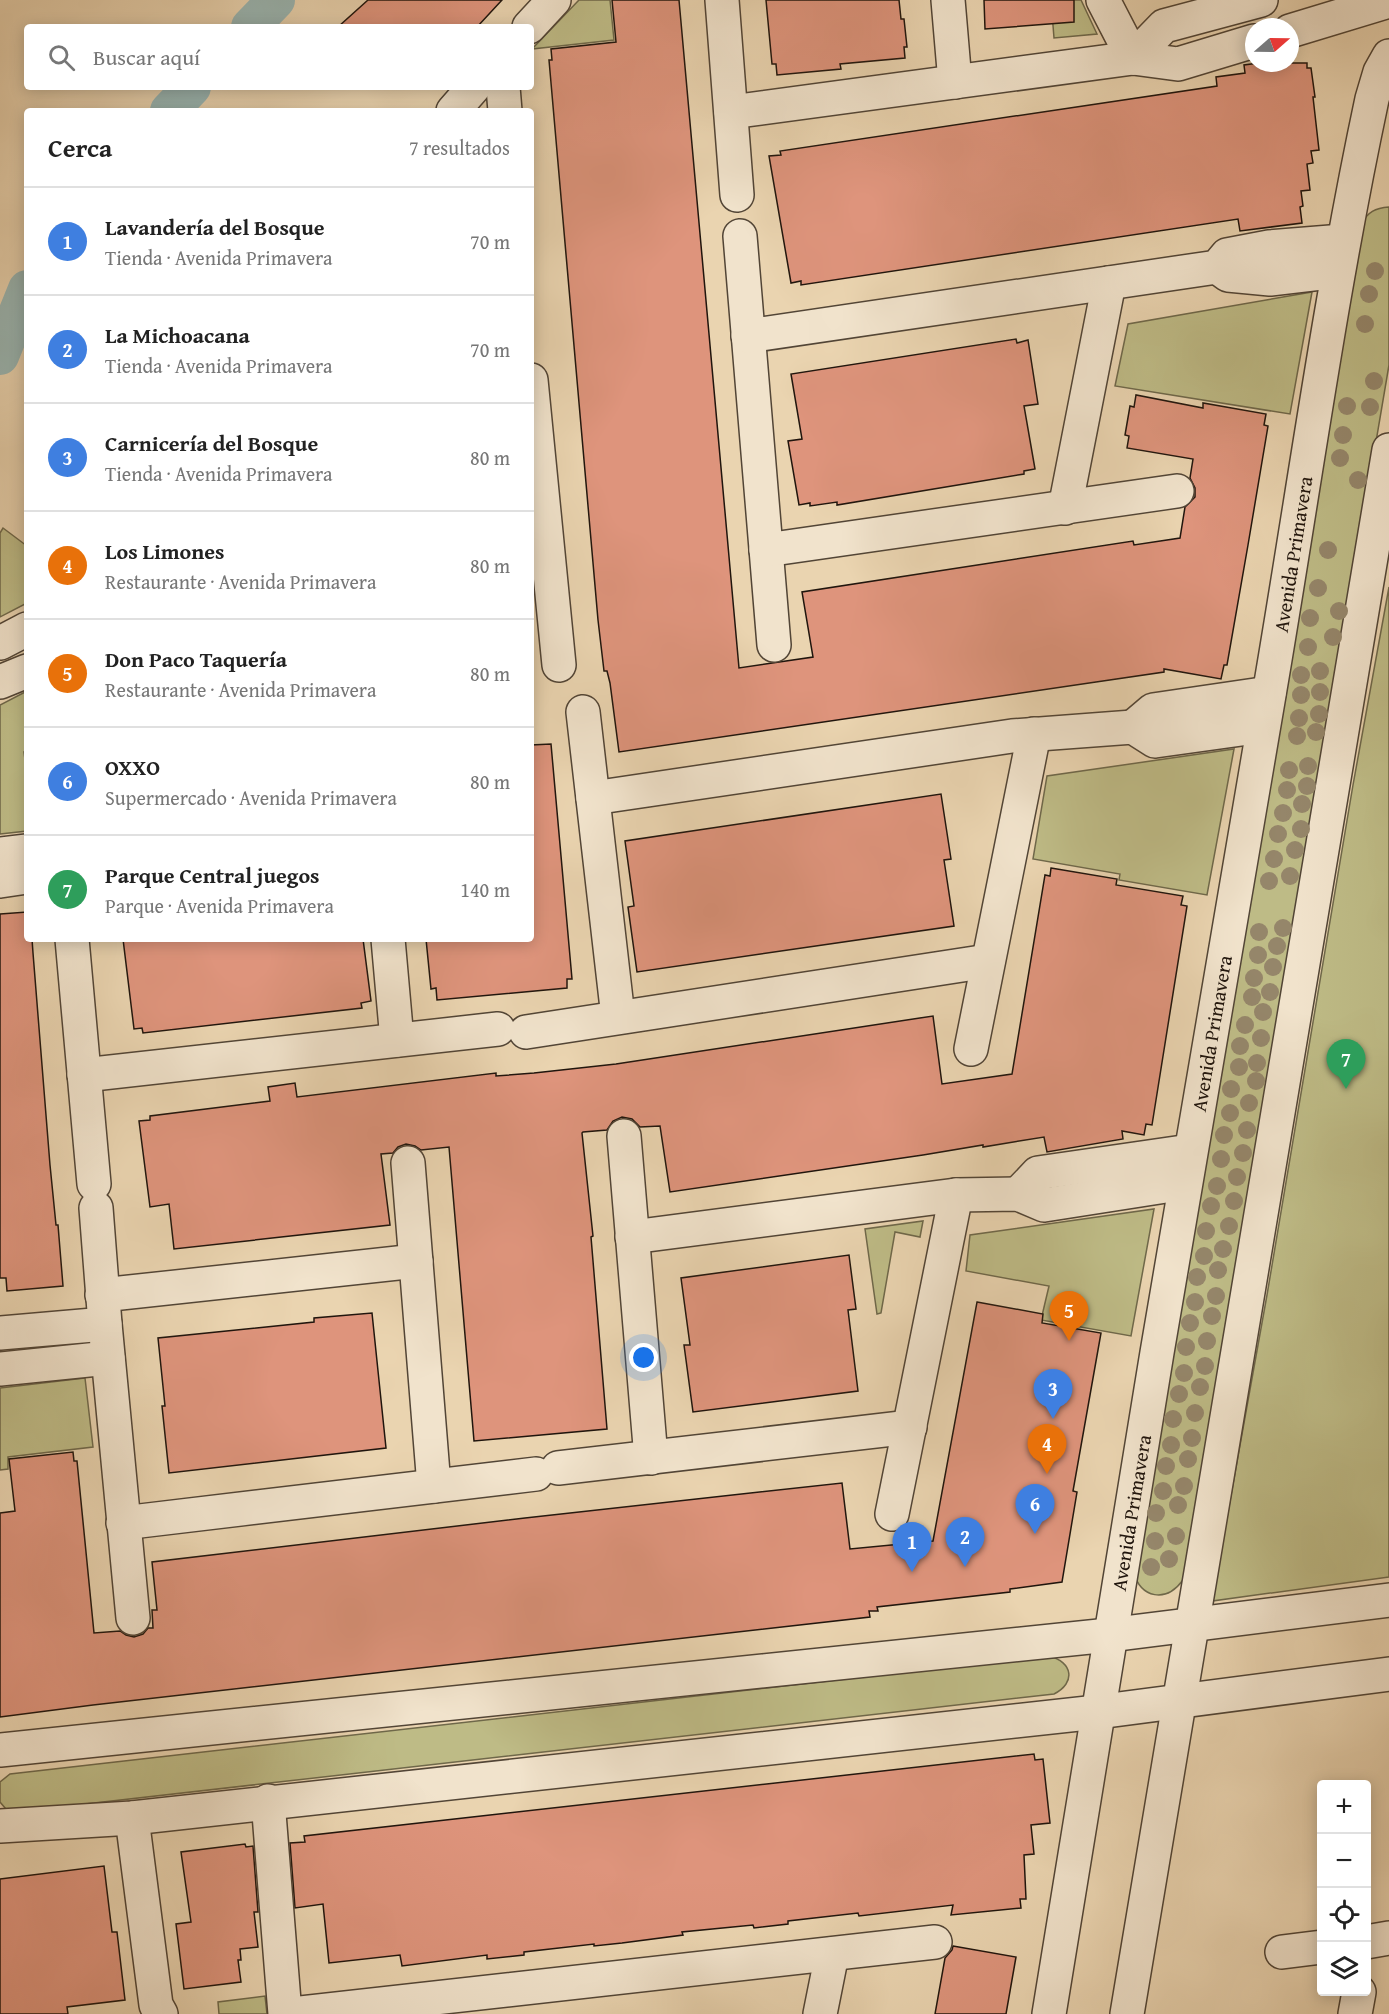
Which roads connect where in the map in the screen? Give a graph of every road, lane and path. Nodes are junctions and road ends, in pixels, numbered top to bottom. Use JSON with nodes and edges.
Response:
{"nodes":[{"id":1,"x":555,"y":0,"type":"edge"},
{"id":2,"x":722,"y":0,"type":"edge"},
{"id":3,"x":948,"y":0,"type":"edge"},
{"id":4,"x":1103,"y":0,"type":"edge"},
{"id":5,"x":1261,"y":0,"type":"edge"},
{"id":6,"x":1370,"y":3,"type":"edge"},
{"id":7,"x":532,"y":24,"type":"edge"},
{"id":8,"x":1299,"y":28,"type":"edge"},
{"id":9,"x":1245,"y":44,"type":"edge"},
{"id":10,"x":1133,"y":58,"type":"junction"},
{"id":11,"x":1388,"y":58,"type":"edge"},
{"id":12,"x":955,"y":82,"type":"junction"},
{"id":13,"x":471,"y":90,"type":"edge"},
{"id":14,"x":503,"y":90,"type":"edge"},
{"id":15,"x":456,"y":108,"type":"edge"},
{"id":16,"x":505,"y":108,"type":"edge"},
{"id":17,"x":731,"y":112,"type":"junction"},
{"id":18,"x":737,"y":195,"type":"dead end"},
{"id":19,"x":740,"y":236,"type":"dead end"},
{"id":20,"x":1341,"y":256,"type":"junction"},
{"id":21,"x":1109,"y":283,"type":"junction"},
{"id":22,"x":748,"y":336,"type":"junction"},
{"id":23,"x":534,"y":440,"type":"edge"},
{"id":24,"x":1389,"y":450,"type":"edge"},
{"id":25,"x":1177,"y":491,"type":"dead end"},
{"id":26,"x":1065,"y":508,"type":"junction"},
{"id":27,"x":766,"y":550,"type":"junction"},
{"id":28,"x":541,"y":581,"type":"edge"},
{"id":29,"x":24,"y":631,"type":"edge"},
{"id":30,"x":0,"y":643,"type":"edge"},
{"id":31,"x":774,"y":645,"type":"dead end"},
{"id":32,"x":559,"y":665,"type":"dead end"},
{"id":33,"x":24,"y":671,"type":"edge"},
{"id":34,"x":0,"y":682,"type":"edge"},
{"id":35,"x":1269,"y":693,"type":"junction"},
{"id":36,"x":582,"y":712,"type":"dead end"},
{"id":37,"x":1263,"y":726,"type":"junction"},
{"id":38,"x":1133,"y":728,"type":"junction"},
{"id":39,"x":1034,"y":734,"type":"junction"},
{"id":40,"x":593,"y":798,"type":"junction"},
{"id":41,"x":24,"y":851,"type":"edge"},
{"id":42,"x":0,"y":854,"type":"edge"},
{"id":43,"x":24,"y":877,"type":"edge"},
{"id":44,"x":0,"y":881,"type":"edge"},
{"id":45,"x":72,"y":942,"type":"edge"},
{"id":46,"x":388,"y":942,"type":"edge"},
{"id":47,"x":988,"y":961,"type":"junction"},
{"id":48,"x":618,"y":1017,"type":"junction"},
{"id":49,"x":397,"y":1040,"type":"junction"},
{"id":50,"x":971,"y":1049,"type":"dead end"},
{"id":51,"x":84,"y":1076,"type":"junction"},
{"id":52,"x":624,"y":1136,"type":"dead end"},
{"id":53,"x":1190,"y":1151,"type":"junction"},
{"id":54,"x":408,"y":1163,"type":"dead end"},
{"id":55,"x":1185,"y":1183,"type":"junction"},
{"id":56,"x":1018,"y":1194,"type":"junction"},
{"id":57,"x":956,"y":1195,"type":"junction"},
{"id":58,"x":633,"y":1237,"type":"junction"},
{"id":59,"x":416,"y":1261,"type":"junction"},
{"id":60,"x":104,"y":1310,"type":"junction"},
{"id":61,"x":0,"y":1333,"type":"edge"},
{"id":62,"x":108,"y":1358,"type":"junction"},
{"id":63,"x":0,"y":1369,"type":"edge"},
{"id":64,"x":910,"y":1427,"type":"junction"},
{"id":65,"x":651,"y":1458,"type":"junction"},
{"id":66,"x":434,"y":1486,"type":"junction"},
{"id":67,"x":892,"y":1514,"type":"dead end"},
{"id":68,"x":123,"y":1524,"type":"junction"},
{"id":69,"x":1389,"y":1600,"type":"edge"},
{"id":70,"x":133,"y":1618,"type":"dead end"},
{"id":71,"x":1192,"y":1625,"type":"junction"},
{"id":72,"x":1109,"y":1635,"type":"junction"},
{"id":73,"x":1389,"y":1674,"type":"edge"},
{"id":74,"x":1179,"y":1702,"type":"junction"},
{"id":75,"x":1097,"y":1712,"type":"junction"},
{"id":76,"x":0,"y":1750,"type":"edge"},
{"id":77,"x":268,"y":1802,"type":"junction"},
{"id":78,"x":132,"y":1818,"type":"junction"},
{"id":79,"x":0,"y":1826,"type":"edge"},
{"id":80,"x":935,"y":1942,"type":"dead end"},
{"id":81,"x":1317,"y":1948,"type":"edge"},
{"id":82,"x":1282,"y":1952,"type":"dead end"},
{"id":83,"x":832,"y":1954,"type":"junction"},
{"id":84,"x":1358,"y":1996,"type":"edge"},
{"id":85,"x":502,"y":2002,"type":"edge"},
{"id":86,"x":161,"y":2014,"type":"edge"},
{"id":87,"x":285,"y":2014,"type":"edge"},
{"id":88,"x":292,"y":2014,"type":"edge"},
{"id":89,"x":820,"y":2014,"type":"edge"},
{"id":90,"x":1049,"y":2014,"type":"edge"},
{"id":91,"x":1127,"y":2014,"type":"edge"},
{"id":92,"x":1355,"y":2014,"type":"edge"}],
"edges":[{"from":1,"to":7,"type":"street"},
{"from":2,"to":17,"type":"street"},
{"from":3,"to":12,"type":"street"},
{"from":4,"to":10,"type":"street"},
{"from":5,"to":10,"type":"street"},
{"from":6,"to":8,"type":"street"},
{"from":6,"to":11,"type":"street"},
{"from":9,"to":10,"type":"street"},
{"from":10,"to":12,"type":"street"},
{"from":11,"to":20,"type":"street","name":"Avenida Primavera"},
{"from":12,"to":17,"type":"street"},
{"from":13,"to":15,"type":"street"},
{"from":14,"to":16,"type":"street"},
{"from":17,"to":18,"type":"street"},
{"from":19,"to":22,"type":"street"},
{"from":20,"to":21,"type":"street"},
{"from":20,"to":35,"type":"street","name":"Avenida Primavera"},
{"from":21,"to":22,"type":"street"},
{"from":21,"to":26,"type":"street"},
{"from":22,"to":27,"type":"street"},
{"from":23,"to":28,"type":"street"},
{"from":24,"to":71,"type":"street"},
{"from":25,"to":26,"type":"street"},
{"from":26,"to":27,"type":"street"},
{"from":27,"to":31,"type":"street"},
{"from":28,"to":32,"type":"street"},
{"from":29,"to":30,"type":"street"},
{"from":33,"to":34,"type":"street"},
{"from":35,"to":37,"type":"street","name":"Avenida Primavera"},
{"from":35,"to":38,"type":"street"},
{"from":36,"to":40,"type":"street"},
{"from":37,"to":38,"type":"street"},
{"from":37,"to":53,"type":"street","name":"Avenida Primavera"},
{"from":38,"to":39,"type":"street"},
{"from":39,"to":40,"type":"street"},
{"from":39,"to":47,"type":"street"},
{"from":40,"to":48,"type":"street"},
{"from":41,"to":42,"type":"street"},
{"from":43,"to":44,"type":"street"},
{"from":45,"to":51,"type":"street"},
{"from":46,"to":49,"type":"street"},
{"from":47,"to":48,"type":"street"},
{"from":47,"to":50,"type":"street"},
{"from":48,"to":49,"type":"street"},
{"from":49,"to":51,"type":"street"},
{"from":51,"to":60,"type":"street"},
{"from":52,"to":58,"type":"street"},
{"from":53,"to":55,"type":"street","name":"Avenida Primavera"},
{"from":53,"to":56,"type":"street"},
{"from":54,"to":59,"type":"street"},
{"from":55,"to":56,"type":"street"},
{"from":55,"to":72,"type":"street","name":"Avenida Primavera"},
{"from":56,"to":57,"type":"street"},
{"from":57,"to":58,"type":"street"},
{"from":57,"to":64,"type":"street"},
{"from":58,"to":65,"type":"street"},
{"from":59,"to":60,"type":"street"},
{"from":59,"to":66,"type":"street"},
{"from":60,"to":61,"type":"street"},
{"from":60,"to":62,"type":"street"},
{"from":62,"to":63,"type":"street"},
{"from":62,"to":68,"type":"street"},
{"from":64,"to":65,"type":"street"},
{"from":64,"to":67,"type":"street"},
{"from":65,"to":66,"type":"street"},
{"from":66,"to":68,"type":"street"},
{"from":68,"to":70,"type":"street"},
{"from":69,"to":71,"type":"street"},
{"from":71,"to":72,"type":"street"},
{"from":71,"to":74,"type":"street"},
{"from":72,"to":75,"type":"street","name":"Avenida Primavera"},
{"from":72,"to":76,"type":"street"},
{"from":73,"to":74,"type":"street"},
{"from":74,"to":75,"type":"street"},
{"from":74,"to":91,"type":"street"},
{"from":75,"to":77,"type":"street"},
{"from":75,"to":90,"type":"street","name":"Avenida Primavera"},
{"from":77,"to":78,"type":"street"},
{"from":77,"to":87,"type":"street"},
{"from":78,"to":79,"type":"street"},
{"from":78,"to":86,"type":"street"},
{"from":80,"to":83,"type":"street"},
{"from":81,"to":82,"type":"street"},
{"from":83,"to":85,"type":"street"},
{"from":83,"to":89,"type":"street"},
{"from":84,"to":92,"type":"street"},
{"from":85,"to":88,"type":"street"}]}
